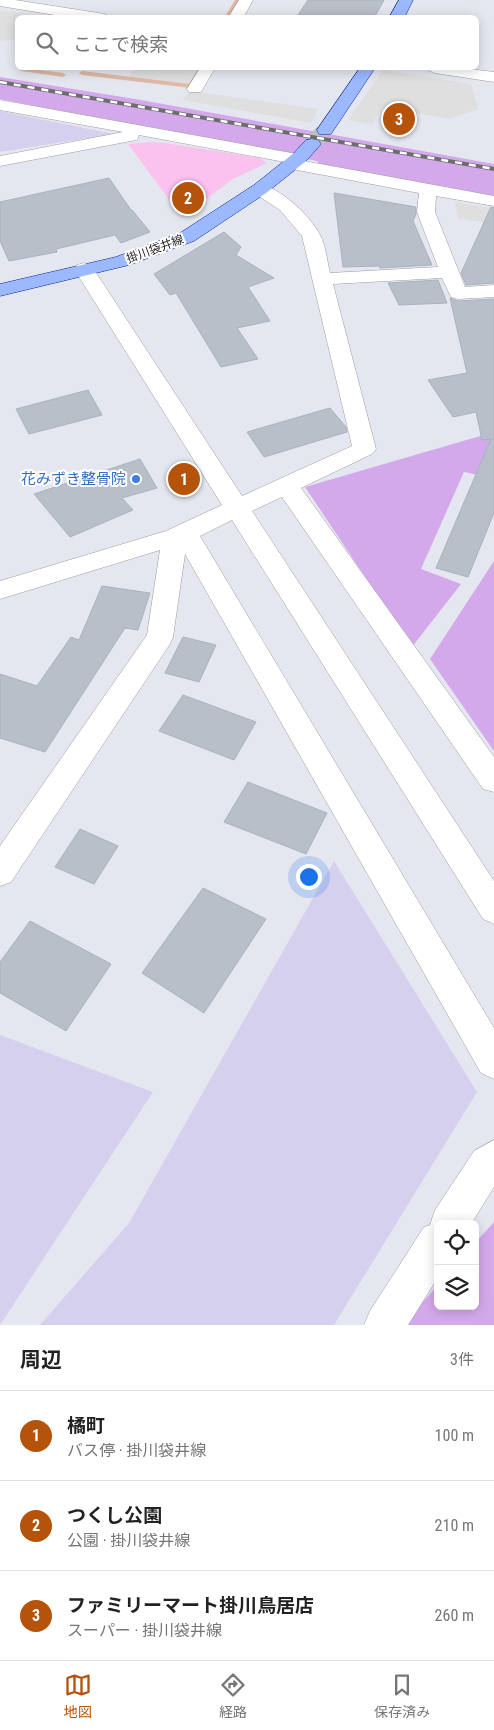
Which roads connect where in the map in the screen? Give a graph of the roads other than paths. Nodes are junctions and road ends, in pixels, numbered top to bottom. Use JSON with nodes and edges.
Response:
{"nodes":[{"id":1,"x":246,"y":0,"type":"edge"},
{"id":2,"x":406,"y":0,"type":"edge"},
{"id":3,"x":0,"y":2,"type":"edge"},
{"id":4,"x":85,"y":15,"type":"edge"},
{"id":5,"x":237,"y":15,"type":"edge"},
{"id":6,"x":398,"y":15,"type":"edge"},
{"id":7,"x":206,"y":70,"type":"edge"},
{"id":8,"x":366,"y":70,"type":"edge"},
{"id":9,"x":448,"y":70,"type":"edge"},
{"id":10,"x":494,"y":77,"type":"edge"},
{"id":11,"x":195,"y":89,"type":"dead end"},
{"id":12,"x":0,"y":105,"type":"edge"},
{"id":13,"x":324,"y":130,"type":"tunnel mouth"},
{"id":14,"x":146,"y":133,"type":"junction"},
{"id":15,"x":312,"y":144,"type":"tunnel mouth"},
{"id":16,"x":0,"y":161,"type":"edge"},
{"id":17,"x":294,"y":162,"type":"junction"},
{"id":18,"x":260,"y":189,"type":"junction"},
{"id":19,"x":428,"y":189,"type":"junction"},
{"id":20,"x":494,"y":201,"type":"edge"},
{"id":21,"x":84,"y":269,"type":"junction"},
{"id":22,"x":449,"y":272,"type":"junction"},
{"id":23,"x":322,"y":279,"type":"junction"},
{"id":24,"x":0,"y":290,"type":"edge"},
{"id":25,"x":494,"y":291,"type":"edge"},
{"id":26,"x":286,"y":486,"type":"junction"},
{"id":27,"x":237,"y":509,"type":"junction"},
{"id":28,"x":180,"y":535,"type":"junction"},
{"id":29,"x":0,"y":590,"type":"edge"},
{"id":30,"x":494,"y":780,"type":"edge"},
{"id":31,"x":0,"y":872,"type":"edge"},
{"id":32,"x":494,"y":909,"type":"edge"},
{"id":33,"x":494,"y":1061,"type":"edge"},
{"id":34,"x":494,"y":1159,"type":"edge"},
{"id":35,"x":452,"y":1220,"type":"edge"},
{"id":36,"x":434,"y":1247,"type":"edge"},
{"id":37,"x":384,"y":1325,"type":"edge"}],
"edges":[{"from":1,"to":5,"type":"street"},
{"from":2,"to":6,"type":"main road"},
{"from":3,"to":4,"type":"street"},
{"from":7,"to":11,"type":"street"},
{"from":8,"to":13,"type":"main road"},
{"from":9,"to":10,"type":"street"},
{"from":12,"to":14,"type":"street"},
{"from":14,"to":16,"type":"street"},
{"from":14,"to":17,"type":"street"},
{"from":15,"to":17,"type":"main road","name":"掛川袋井線"},
{"from":17,"to":18,"type":"main road","name":"掛川袋井線"},
{"from":17,"to":19,"type":"street"},
{"from":18,"to":21,"type":"main road","name":"掛川袋井線"},
{"from":18,"to":23,"type":"street"},
{"from":19,"to":20,"type":"street"},
{"from":19,"to":22,"type":"street"},
{"from":21,"to":24,"type":"main road","name":"掛川袋井線"},
{"from":21,"to":27,"type":"street"},
{"from":22,"to":23,"type":"street"},
{"from":22,"to":25,"type":"street"},
{"from":23,"to":26,"type":"street"},
{"from":26,"to":27,"type":"street"},
{"from":26,"to":30,"type":"street"},
{"from":27,"to":28,"type":"street"},
{"from":27,"to":32,"type":"street"},
{"from":28,"to":29,"type":"street"},
{"from":28,"to":31,"type":"street"},
{"from":28,"to":33,"type":"street"},
{"from":34,"to":35,"type":"street"},
{"from":36,"to":37,"type":"street"}]}
